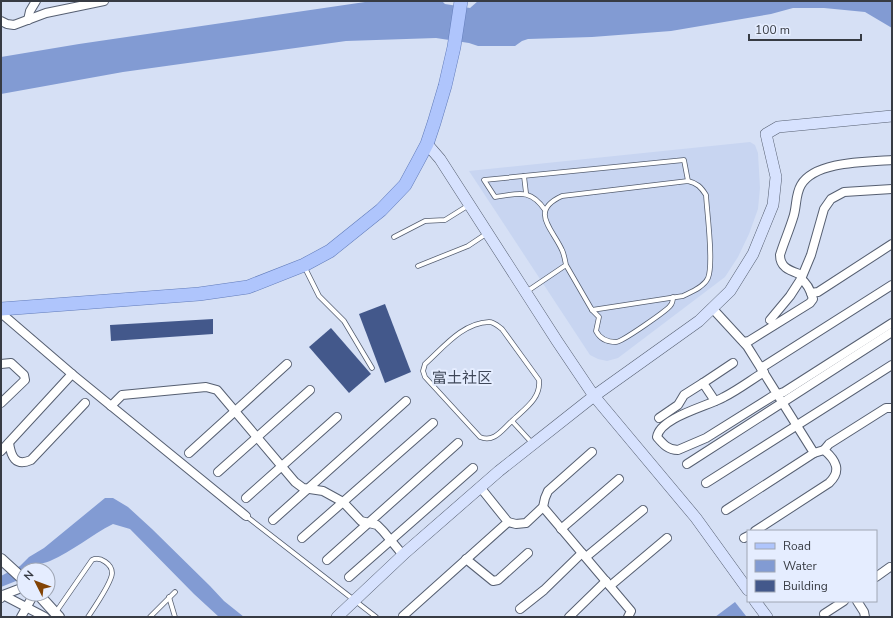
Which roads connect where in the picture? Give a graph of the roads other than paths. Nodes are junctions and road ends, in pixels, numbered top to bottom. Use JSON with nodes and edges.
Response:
{"nodes":[{"id":1,"x":36,"y":1,"type":"edge"},
{"id":2,"x":99,"y":1,"type":"edge"},
{"id":3,"x":461,"y":1,"type":"edge"},
{"id":4,"x":28,"y":20,"type":"junction"},
{"id":5,"x":1,"y":21,"type":"edge"},
{"id":6,"x":892,"y":116,"type":"edge"},
{"id":7,"x":427,"y":144,"type":"junction"},
{"id":8,"x":892,"y":160,"type":"edge"},
{"id":9,"x":524,"y":176,"type":"junction"},
{"id":10,"x":688,"y":181,"type":"junction"},
{"id":11,"x":892,"y":190,"type":"edge"},
{"id":12,"x":526,"y":193,"type":"junction"},
{"id":13,"x":469,"y":205,"type":"junction"},
{"id":14,"x":545,"y":210,"type":"junction"},
{"id":15,"x":487,"y":233,"type":"junction"},
{"id":16,"x":394,"y":237,"type":"dead end"},
{"id":17,"x":892,"y":244,"type":"edge"},
{"id":18,"x":304,"y":265,"type":"junction"},
{"id":19,"x":566,"y":265,"type":"junction"},
{"id":20,"x":418,"y":266,"type":"dead end"},
{"id":21,"x":802,"y":277,"type":"junction"},
{"id":22,"x":892,"y":286,"type":"edge"},
{"id":23,"x":526,"y":293,"type":"junction"},
{"id":24,"x":812,"y":293,"type":"junction"},
{"id":25,"x":673,"y":297,"type":"junction"},
{"id":26,"x":712,"y":308,"type":"junction"},
{"id":27,"x":1,"y":309,"type":"edge"},
{"id":28,"x":592,"y":310,"type":"junction"},
{"id":29,"x":1,"y":313,"type":"edge"},
{"id":30,"x":770,"y":320,"type":"dead end"},
{"id":31,"x":892,"y":323,"type":"edge"},
{"id":32,"x":892,"y":332,"type":"edge"},
{"id":33,"x":744,"y":342,"type":"junction"},
{"id":34,"x":733,"y":363,"type":"dead end"},
{"id":35,"x":1,"y":364,"type":"edge"},
{"id":36,"x":287,"y":364,"type":"dead end"},
{"id":37,"x":892,"y":365,"type":"edge"},
{"id":38,"x":372,"y":368,"type":"dead end"},
{"id":39,"x":762,"y":370,"type":"junction"},
{"id":40,"x":72,"y":374,"type":"junction"},
{"id":41,"x":703,"y":383,"type":"junction"},
{"id":42,"x":310,"y":390,"type":"dead end"},
{"id":43,"x":778,"y":394,"type":"junction"},
{"id":44,"x":594,"y":396,"type":"junction"},
{"id":45,"x":715,"y":401,"type":"junction"},
{"id":46,"x":406,"y":402,"type":"dead end"},
{"id":47,"x":783,"y":402,"type":"junction"},
{"id":48,"x":1,"y":403,"type":"edge"},
{"id":49,"x":85,"y":403,"type":"dead end"},
{"id":50,"x":111,"y":406,"type":"junction"},
{"id":51,"x":892,"y":408,"type":"edge"},
{"id":52,"x":235,"y":411,"type":"junction"},
{"id":53,"x":337,"y":417,"type":"dead end"},
{"id":54,"x":659,"y":418,"type":"dead end"},
{"id":55,"x":512,"y":421,"type":"junction"},
{"id":56,"x":433,"y":423,"type":"dead end"},
{"id":57,"x":797,"y":425,"type":"junction"},
{"id":58,"x":257,"y":437,"type":"junction"},
{"id":59,"x":9,"y":443,"type":"junction"},
{"id":60,"x":458,"y":443,"type":"dead end"},
{"id":61,"x":533,"y":444,"type":"junction"},
{"id":62,"x":824,"y":450,"type":"junction"},
{"id":63,"x":1,"y":451,"type":"edge"},
{"id":64,"x":592,"y":452,"type":"dead end"},
{"id":65,"x":189,"y":453,"type":"dead end"},
{"id":66,"x":814,"y":453,"type":"junction"},
{"id":67,"x":687,"y":464,"type":"dead end"},
{"id":68,"x":282,"y":466,"type":"junction"},
{"id":69,"x":473,"y":468,"type":"dead end"},
{"id":70,"x":218,"y":472,"type":"dead end"},
{"id":71,"x":619,"y":479,"type":"dead end"},
{"id":72,"x":706,"y":483,"type":"dead end"},
{"id":73,"x":480,"y":487,"type":"junction"},
{"id":74,"x":308,"y":488,"type":"junction"},
{"id":75,"x":246,"y":498,"type":"dead end"},
{"id":76,"x":343,"y":502,"type":"junction"},
{"id":77,"x":543,"y":507,"type":"junction"},
{"id":78,"x":643,"y":510,"type":"dead end"},
{"id":79,"x":726,"y":510,"type":"dead end"},
{"id":80,"x":246,"y":516,"type":"joint"},
{"id":81,"x":273,"y":520,"type":"dead end"},
{"id":82,"x":508,"y":522,"type":"junction"},
{"id":83,"x":368,"y":524,"type":"junction"},
{"id":84,"x":561,"y":528,"type":"junction"},
{"id":85,"x":757,"y":530,"type":"edge"},
{"id":86,"x":302,"y":538,"type":"dead end"},
{"id":87,"x":666,"y":538,"type":"dead end"},
{"id":88,"x":391,"y":541,"type":"junction"},
{"id":89,"x":528,"y":553,"type":"dead end"},
{"id":90,"x":403,"y":555,"type":"junction"},
{"id":91,"x":584,"y":555,"type":"junction"},
{"id":92,"x":466,"y":559,"type":"junction"},
{"id":93,"x":327,"y":560,"type":"dead end"},
{"id":94,"x":3,"y":561,"type":"edge"},
{"id":95,"x":890,"y":567,"type":"dead end"},
{"id":96,"x":16,"y":573,"type":"edge"},
{"id":97,"x":877,"y":576,"type":"edge"},
{"id":98,"x":349,"y":577,"type":"dead end"},
{"id":99,"x":608,"y":584,"type":"junction"},
{"id":100,"x":747,"y":589,"type":"edge"},
{"id":101,"x":16,"y":591,"type":"edge"},
{"id":102,"x":175,"y":592,"type":"dead end"},
{"id":103,"x":2,"y":597,"type":"edge"},
{"id":104,"x":169,"y":597,"type":"junction"},
{"id":105,"x":354,"y":600,"type":"junction"},
{"id":106,"x":30,"y":602,"type":"edge"},
{"id":107,"x":45,"y":602,"type":"edge"},
{"id":108,"x":756,"y":602,"type":"edge"},
{"id":109,"x":842,"y":602,"type":"edge"},
{"id":110,"x":858,"y":602,"type":"edge"},
{"id":111,"x":27,"y":607,"type":"junction"},
{"id":112,"x":520,"y":609,"type":"dead end"},
{"id":113,"x":824,"y":614,"type":"dead end"},
{"id":114,"x":56,"y":615,"type":"edge"},
{"id":115,"x":403,"y":616,"type":"dead end"},
{"id":116,"x":21,"y":617,"type":"edge"},
{"id":117,"x":45,"y":617,"type":"edge"},
{"id":118,"x":88,"y":617,"type":"edge"},
{"id":119,"x":150,"y":617,"type":"edge"},
{"id":120,"x":175,"y":617,"type":"edge"},
{"id":121,"x":337,"y":617,"type":"edge"},
{"id":122,"x":376,"y":617,"type":"edge"},
{"id":123,"x":569,"y":617,"type":"edge"},
{"id":124,"x":628,"y":617,"type":"edge"},
{"id":125,"x":767,"y":617,"type":"edge"},
{"id":126,"x":865,"y":617,"type":"edge"}],
"edges":[{"from":1,"to":4,"type":"street"},
{"from":2,"to":4,"type":"street"},
{"from":3,"to":7,"type":"main road"},
{"from":4,"to":5,"type":"street"},
{"from":6,"to":26,"type":"main road"},
{"from":7,"to":13,"type":"main road"},
{"from":7,"to":18,"type":"main road"},
{"from":8,"to":21,"type":"street"},
{"from":9,"to":10,"type":"lane"},
{"from":9,"to":12,"type":"lane"},
{"from":9,"to":12,"type":"lane"},
{"from":10,"to":14,"type":"lane"},
{"from":10,"to":25,"type":"lane"},
{"from":11,"to":21,"type":"street"},
{"from":12,"to":14,"type":"lane"},
{"from":13,"to":15,"type":"main road"},
{"from":13,"to":16,"type":"lane"},
{"from":14,"to":19,"type":"lane"},
{"from":15,"to":20,"type":"lane"},
{"from":15,"to":23,"type":"main road"},
{"from":17,"to":24,"type":"street"},
{"from":18,"to":27,"type":"main road"},
{"from":18,"to":38,"type":"lane"},
{"from":19,"to":23,"type":"lane"},
{"from":19,"to":28,"type":"lane"},
{"from":21,"to":24,"type":"street"},
{"from":21,"to":30,"type":"street"},
{"from":22,"to":39,"type":"street"},
{"from":23,"to":44,"type":"main road"},
{"from":24,"to":33,"type":"street"},
{"from":25,"to":28,"type":"lane"},
{"from":25,"to":28,"type":"lane"},
{"from":26,"to":33,"type":"street"},
{"from":26,"to":44,"type":"main road"},
{"from":29,"to":40,"type":"street"},
{"from":31,"to":43,"type":"street"},
{"from":32,"to":47,"type":"street"},
{"from":33,"to":39,"type":"street"},
{"from":34,"to":41,"type":"street"},
{"from":35,"to":48,"type":"street"},
{"from":36,"to":52,"type":"street"},
{"from":37,"to":57,"type":"street"},
{"from":39,"to":43,"type":"street"},
{"from":39,"to":45,"type":"street"},
{"from":40,"to":50,"type":"street"},
{"from":40,"to":59,"type":"street"},
{"from":41,"to":45,"type":"street"},
{"from":41,"to":54,"type":"street"},
{"from":42,"to":58,"type":"street"},
{"from":43,"to":45,"type":"street"},
{"from":43,"to":47,"type":"street"},
{"from":44,"to":61,"type":"main road"},
{"from":44,"to":100,"type":"main road"},
{"from":46,"to":74,"type":"street"},
{"from":47,"to":57,"type":"street"},
{"from":47,"to":67,"type":"street"},
{"from":49,"to":59,"type":"street"},
{"from":50,"to":52,"type":"street"},
{"from":50,"to":80,"type":"street"},
{"from":51,"to":62,"type":"street"},
{"from":52,"to":58,"type":"street"},
{"from":52,"to":65,"type":"street"},
{"from":53,"to":68,"type":"street"},
{"from":55,"to":55,"type":"lane"},
{"from":55,"to":61,"type":"lane"},
{"from":56,"to":76,"type":"street"},
{"from":57,"to":66,"type":"street"},
{"from":57,"to":72,"type":"street"},
{"from":58,"to":68,"type":"street"},
{"from":58,"to":70,"type":"street"},
{"from":59,"to":63,"type":"street"},
{"from":60,"to":83,"type":"street"},
{"from":61,"to":73,"type":"main road"},
{"from":62,"to":66,"type":"street"},
{"from":62,"to":85,"type":"street"},
{"from":64,"to":77,"type":"street"},
{"from":66,"to":79,"type":"street"},
{"from":68,"to":74,"type":"street"},
{"from":68,"to":75,"type":"street"},
{"from":69,"to":88,"type":"street"},
{"from":71,"to":84,"type":"street"},
{"from":73,"to":82,"type":"street"},
{"from":73,"to":90,"type":"main road"},
{"from":74,"to":76,"type":"street"},
{"from":74,"to":81,"type":"street"},
{"from":76,"to":83,"type":"street"},
{"from":76,"to":86,"type":"street"},
{"from":77,"to":82,"type":"street"},
{"from":77,"to":84,"type":"street"},
{"from":78,"to":91,"type":"street"},
{"from":80,"to":105,"type":"lane"},
{"from":82,"to":92,"type":"street"},
{"from":83,"to":88,"type":"street"},
{"from":83,"to":93,"type":"street"},
{"from":84,"to":91,"type":"street"},
{"from":87,"to":99,"type":"street"},
{"from":88,"to":90,"type":"street"},
{"from":88,"to":98,"type":"street"},
{"from":89,"to":92,"type":"street"},
{"from":90,"to":105,"type":"main road"},
{"from":91,"to":99,"type":"street"},
{"from":91,"to":112,"type":"street"},
{"from":92,"to":115,"type":"street"},
{"from":94,"to":96,"type":"street"},
{"from":95,"to":97,"type":"street"},
{"from":99,"to":123,"type":"street"},
{"from":99,"to":124,"type":"street"},
{"from":101,"to":103,"type":"street"},
{"from":102,"to":104,"type":"lane"},
{"from":103,"to":111,"type":"street"},
{"from":104,"to":119,"type":"lane"},
{"from":104,"to":120,"type":"lane"},
{"from":105,"to":121,"type":"main road"},
{"from":105,"to":122,"type":"lane"},
{"from":106,"to":111,"type":"street"},
{"from":107,"to":114,"type":"street"},
{"from":108,"to":125,"type":"main road"},
{"from":109,"to":113,"type":"street"},
{"from":110,"to":126,"type":"street"},
{"from":111,"to":116,"type":"street"},
{"from":111,"to":117,"type":"street"},
{"from":114,"to":118,"type":"lane"}]}
